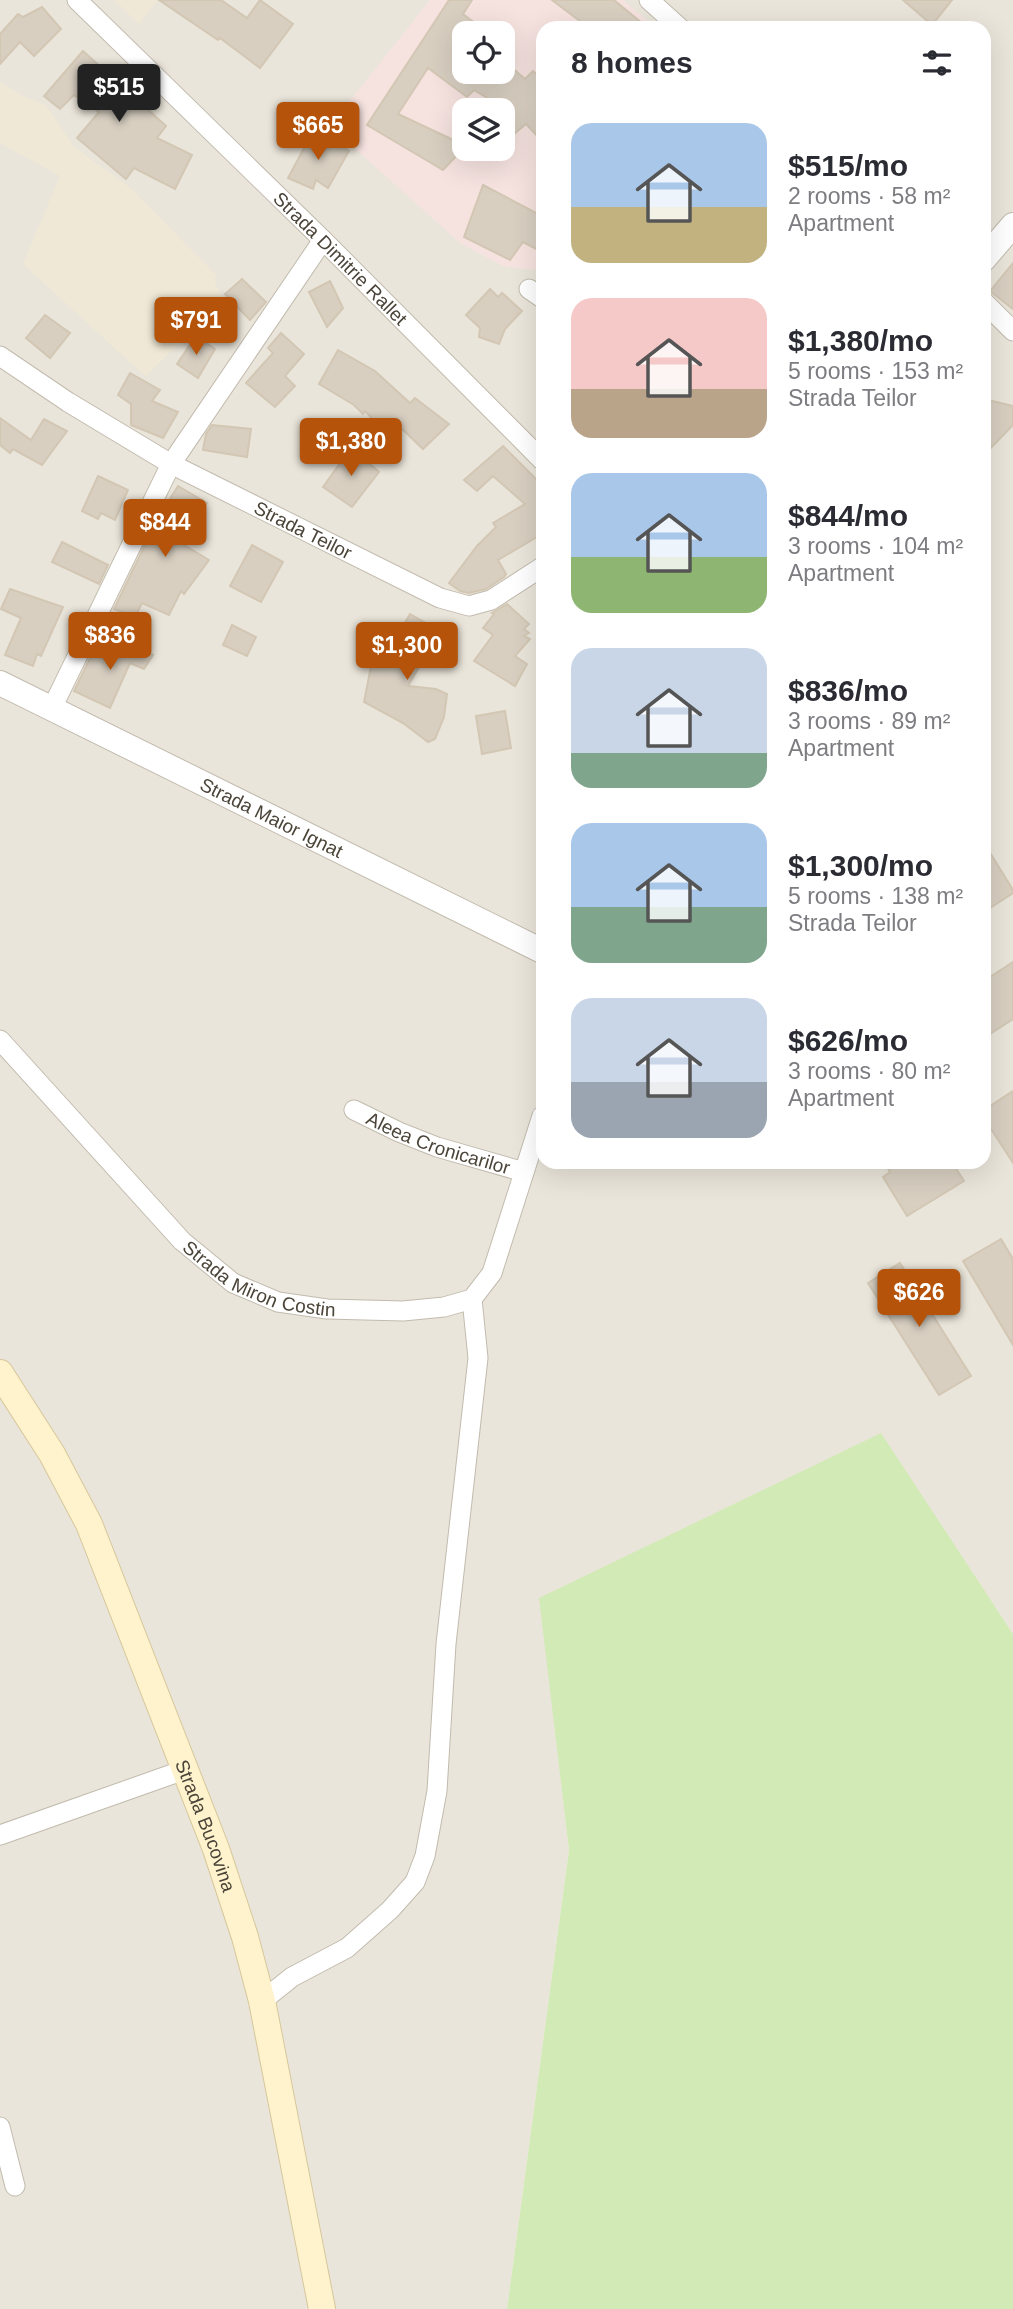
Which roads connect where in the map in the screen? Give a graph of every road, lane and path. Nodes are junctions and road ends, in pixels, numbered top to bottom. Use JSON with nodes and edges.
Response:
{"nodes":[{"id":1,"x":77,"y":0,"type":"edge"},
{"id":2,"x":653,"y":1,"type":"edge"},
{"id":3,"x":673,"y":21,"type":"edge"},
{"id":4,"x":1013,"y":225,"type":"edge"},
{"id":5,"x":323,"y":240,"type":"junction"},
{"id":6,"x":991,"y":251,"type":"edge"},
{"id":7,"x":991,"y":309,"type":"edge"},
{"id":8,"x":1013,"y":331,"type":"edge"},
{"id":9,"x":0,"y":356,"type":"edge"},
{"id":10,"x":536,"y":454,"type":"edge"},
{"id":11,"x":172,"y":464,"type":"junction"},
{"id":12,"x":536,"y":571,"type":"edge"},
{"id":13,"x":0,"y":683,"type":"edge"},
{"id":14,"x":52,"y":708,"type":"junction"},
{"id":15,"x":536,"y":948,"type":"edge"},
{"id":16,"x":0,"y":1040,"type":"edge"},
{"id":17,"x":354,"y":1110,"type":"dead end"},
{"id":18,"x":536,"y":1135,"type":"edge"},
{"id":19,"x":524,"y":1172,"type":"junction"},
{"id":20,"x":472,"y":1299,"type":"junction"},
{"id":21,"x":0,"y":1373,"type":"edge"},
{"id":22,"x":184,"y":1770,"type":"junction"},
{"id":23,"x":0,"y":1835,"type":"edge"},
{"id":24,"x":262,"y":2001,"type":"junction"},
{"id":25,"x":0,"y":2127,"type":"edge"},
{"id":26,"x":15,"y":2186,"type":"dead end"},
{"id":27,"x":322,"y":2309,"type":"edge"}],
"edges":[{"from":1,"to":5,"type":"street","name":"Strada Dimitrie Rallet"},
{"from":2,"to":3,"type":"street"},
{"from":4,"to":6,"type":"street"},
{"from":5,"to":10,"type":"street","name":"Strada Dimitrie Rallet"},
{"from":5,"to":11,"type":"street"},
{"from":7,"to":8,"type":"street"},
{"from":9,"to":11,"type":"street","name":"Strada Teilor"},
{"from":11,"to":12,"type":"street","name":"Strada Teilor"},
{"from":11,"to":14,"type":"street"},
{"from":13,"to":14,"type":"street","name":"Strada Maior Ignat"},
{"from":14,"to":15,"type":"street","name":"Strada Maior Ignat"},
{"from":16,"to":20,"type":"street","name":"Strada Miron Costin"},
{"from":17,"to":19,"type":"street","name":"Aleea Cronicarilor"},
{"from":18,"to":19,"type":"street"},
{"from":19,"to":20,"type":"street"},
{"from":20,"to":24,"type":"street"},
{"from":21,"to":22,"type":"main road","name":"Strada Bucovina"},
{"from":22,"to":23,"type":"street"},
{"from":22,"to":24,"type":"main road","name":"Strada Bucovina"},
{"from":24,"to":27,"type":"main road","name":"Strada Bucovina"},
{"from":25,"to":26,"type":"street"}]}
